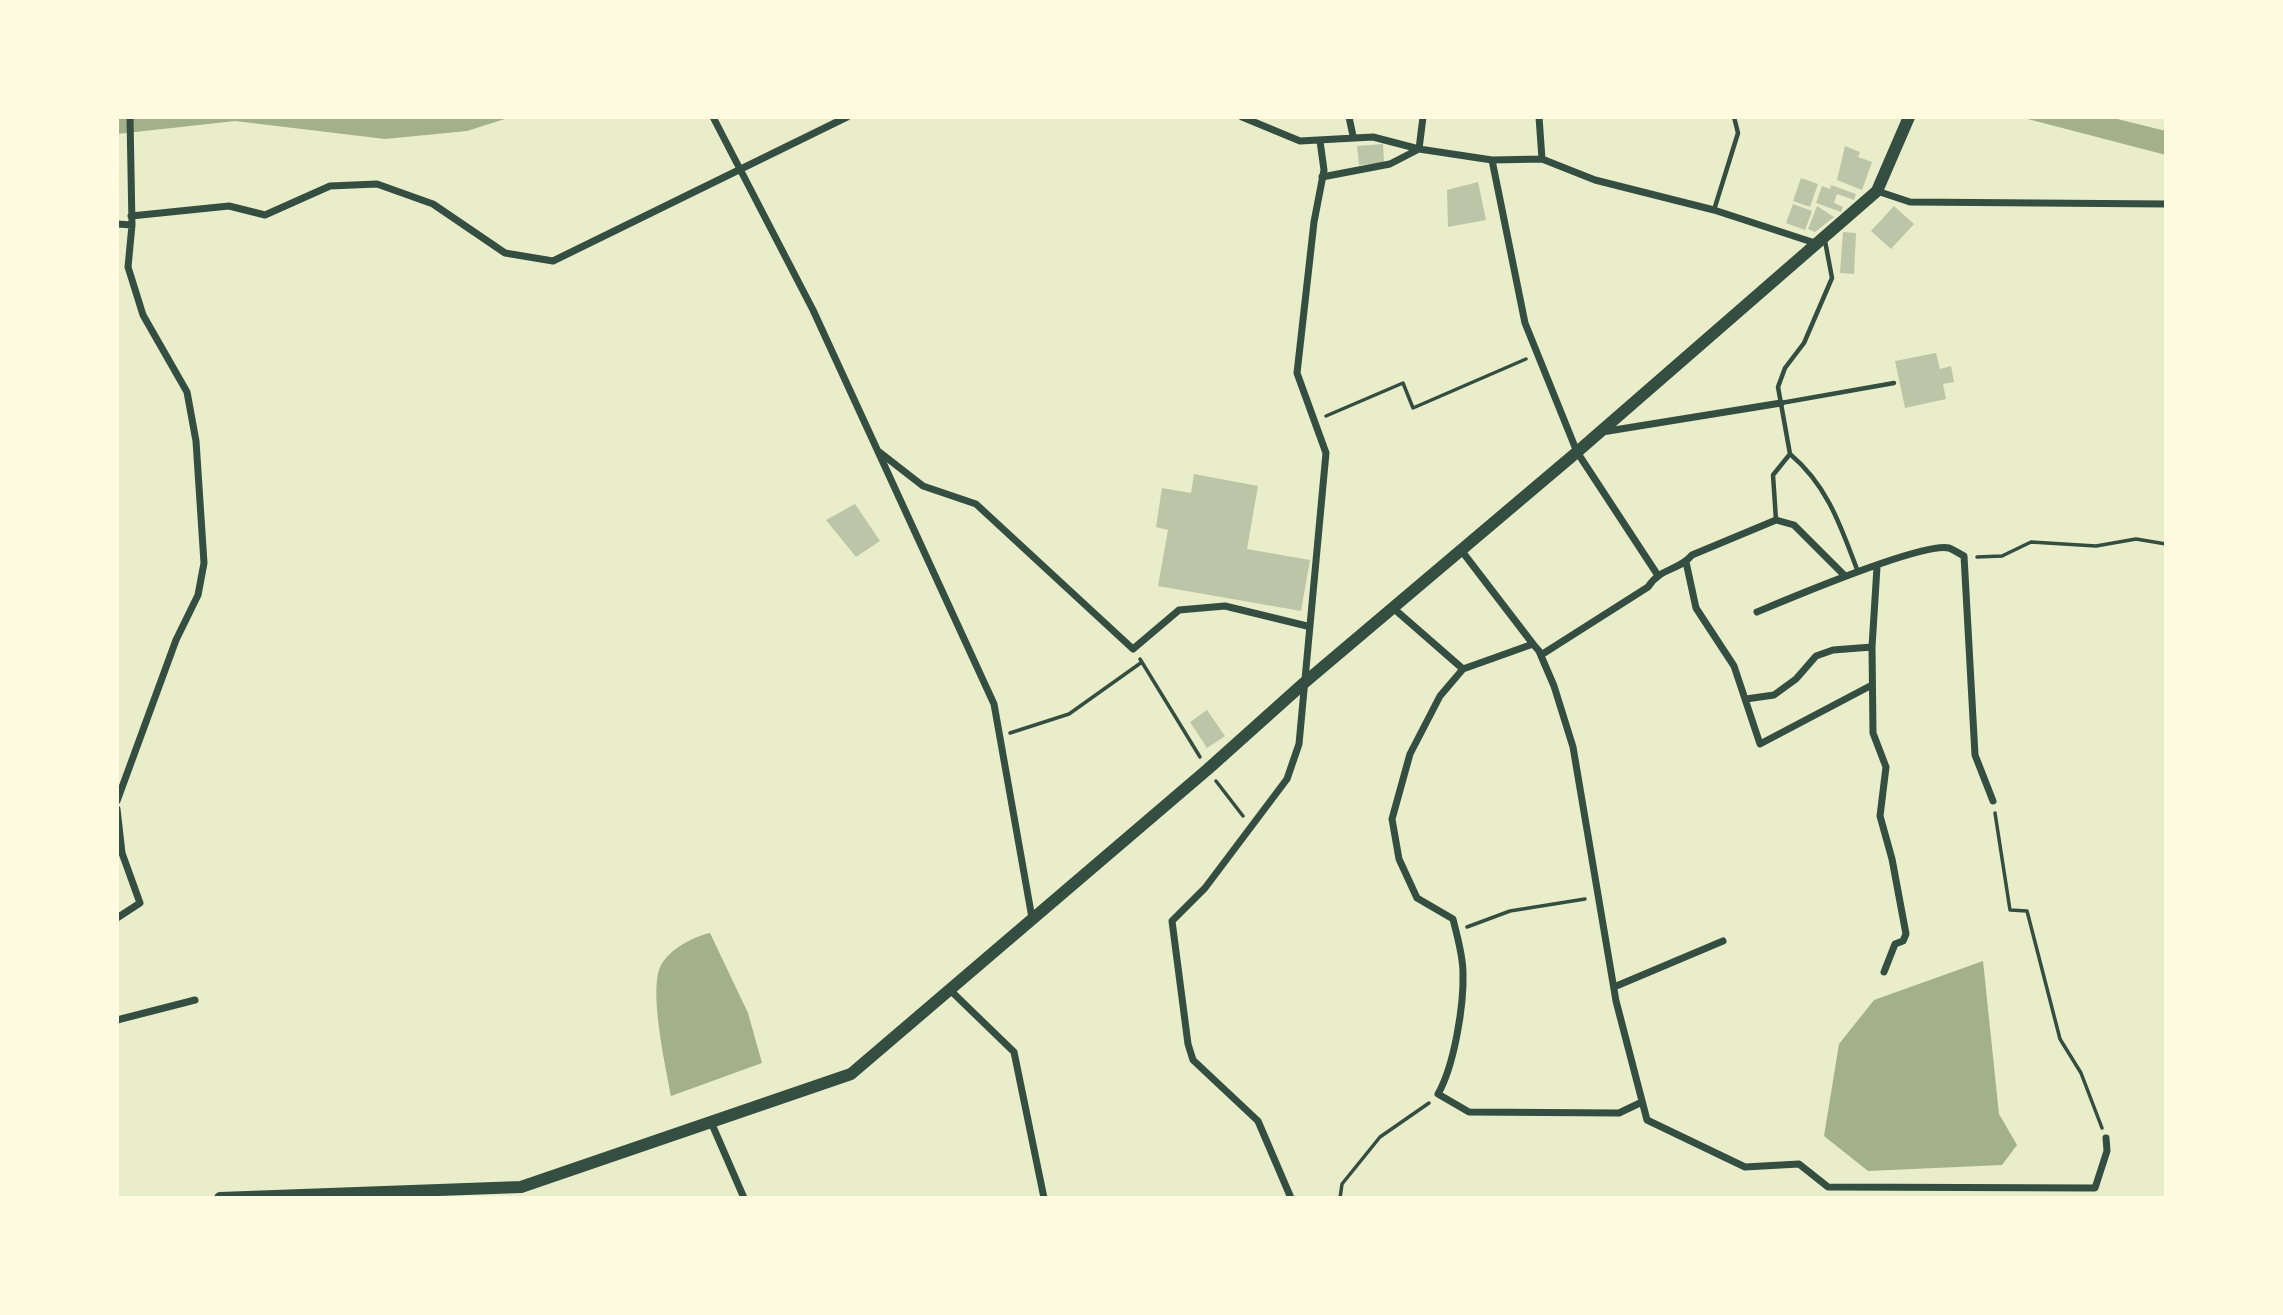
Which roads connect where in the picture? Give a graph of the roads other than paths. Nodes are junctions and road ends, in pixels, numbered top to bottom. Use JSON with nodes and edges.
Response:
{"nodes":[{"id":1,"x":130,"y":117,"type":"edge"},
{"id":2,"x":713,"y":117,"type":"edge"},
{"id":3,"x":846,"y":117,"type":"edge"},
{"id":4,"x":1242,"y":117,"type":"edge"},
{"id":5,"x":1349,"y":117,"type":"edge"},
{"id":6,"x":1423,"y":117,"type":"edge"},
{"id":7,"x":1539,"y":117,"type":"edge"},
{"id":8,"x":1734,"y":117,"type":"edge"},
{"id":9,"x":1909,"y":117,"type":"edge"},
{"id":10,"x":1353,"y":136,"type":"junction"},
{"id":11,"x":1320,"y":141,"type":"junction"},
{"id":12,"x":1419,"y":149,"type":"junction"},
{"id":13,"x":1542,"y":159,"type":"junction"},
{"id":14,"x":1492,"y":160,"type":"junction"},
{"id":15,"x":741,"y":168,"type":"junction"},
{"id":16,"x":1322,"y":177,"type":"junction"},
{"id":17,"x":1877,"y":191,"type":"junction"},
{"id":18,"x":2166,"y":204,"type":"edge"},
{"id":19,"x":1714,"y":210,"type":"junction"},
{"id":20,"x":131,"y":216,"type":"junction"},
{"id":21,"x":117,"y":224,"type":"edge"},
{"id":22,"x":132,"y":225,"type":"junction"},
{"id":23,"x":1819,"y":239,"type":"junction"},
{"id":24,"x":1894,"y":383,"type":"dead end"},
{"id":25,"x":1781,"y":403,"type":"junction"},
{"id":26,"x":1599,"y":433,"type":"junction"},
{"id":27,"x":878,"y":451,"type":"junction"},
{"id":28,"x":1577,"y":452,"type":"junction"},
{"id":29,"x":1790,"y":454,"type":"junction"},
{"id":30,"x":1776,"y":520,"type":"junction"},
{"id":31,"x":1461,"y":550,"type":"junction"},
{"id":32,"x":1686,"y":562,"type":"junction"},
{"id":33,"x":1877,"y":567,"type":"junction"},
{"id":34,"x":1858,"y":572,"type":"junction"},
{"id":35,"x":1657,"y":574,"type":"junction"},
{"id":36,"x":1845,"y":576,"type":"junction"},
{"id":37,"x":1392,"y":607,"type":"junction"},
{"id":38,"x":1757,"y":612,"type":"dead end"},
{"id":39,"x":1307,"y":626,"type":"junction"},
{"id":40,"x":1532,"y":644,"type":"junction"},
{"id":41,"x":1872,"y":647,"type":"junction"},
{"id":42,"x":1541,"y":655,"type":"junction"},
{"id":43,"x":1463,"y":669,"type":"junction"},
{"id":44,"x":1304,"y":682,"type":"junction"},
{"id":45,"x":1872,"y":685,"type":"junction"},
{"id":46,"x":1746,"y":699,"type":"junction"},
{"id":47,"x":117,"y":801,"type":"edge"},
{"id":48,"x":1993,"y":801,"type":"road end"},
{"id":49,"x":117,"y":810,"type":"edge"},
{"id":50,"x":117,"y":918,"type":"edge"},
{"id":51,"x":1032,"y":918,"type":"junction"},
{"id":52,"x":1723,"y":941,"type":"dead end"},
{"id":53,"x":1884,"y":972,"type":"dead end"},
{"id":54,"x":1614,"y":987,"type":"junction"},
{"id":55,"x":950,"y":990,"type":"junction"},
{"id":56,"x":195,"y":1000,"type":"dead end"},
{"id":57,"x":117,"y":1020,"type":"edge"},
{"id":58,"x":1642,"y":1102,"type":"junction"},
{"id":59,"x":711,"y":1122,"type":"junction"},
{"id":60,"x":2106,"y":1138,"type":"road end"},
{"id":61,"x":220,"y":1198,"type":"edge"},
{"id":62,"x":744,"y":1198,"type":"edge"},
{"id":63,"x":1044,"y":1198,"type":"edge"},
{"id":64,"x":1291,"y":1198,"type":"edge"}],
"edges":[{"from":1,"to":20,"type":"street"},
{"from":2,"to":15,"type":"street"},
{"from":3,"to":15,"type":"street"},
{"from":4,"to":11,"type":"street"},
{"from":5,"to":10,"type":"street"},
{"from":6,"to":12,"type":"street"},
{"from":7,"to":13,"type":"street"},
{"from":8,"to":19,"type":"lane"},
{"from":9,"to":17,"type":"main road"},
{"from":10,"to":11,"type":"street"},
{"from":10,"to":12,"type":"street"},
{"from":11,"to":16,"type":"street"},
{"from":12,"to":14,"type":"street"},
{"from":12,"to":16,"type":"street"},
{"from":13,"to":14,"type":"street"},
{"from":13,"to":19,"type":"street"},
{"from":14,"to":28,"type":"street"},
{"from":15,"to":20,"type":"street"},
{"from":15,"to":27,"type":"street"},
{"from":16,"to":39,"type":"street"},
{"from":17,"to":18,"type":"street"},
{"from":17,"to":23,"type":"main road"},
{"from":19,"to":23,"type":"street"},
{"from":20,"to":22,"type":"street"},
{"from":21,"to":22,"type":"street"},
{"from":22,"to":47,"type":"street"},
{"from":23,"to":25,"type":"lane"},
{"from":23,"to":26,"type":"main road"},
{"from":24,"to":25,"type":"lane"},
{"from":25,"to":26,"type":"street"},
{"from":25,"to":29,"type":"lane"},
{"from":26,"to":28,"type":"main road"},
{"from":27,"to":39,"type":"street"},
{"from":27,"to":51,"type":"street"},
{"from":28,"to":31,"type":"main road"},
{"from":28,"to":35,"type":"street"},
{"from":29,"to":30,"type":"lane"},
{"from":29,"to":34,"type":"lane"},
{"from":30,"to":32,"type":"street"},
{"from":30,"to":36,"type":"street"},
{"from":31,"to":37,"type":"main road"},
{"from":31,"to":40,"type":"street"},
{"from":32,"to":35,"type":"street"},
{"from":32,"to":46,"type":"street"},
{"from":33,"to":34,"type":"street"},
{"from":33,"to":41,"type":"street"},
{"from":33,"to":48,"type":"street"},
{"from":34,"to":36,"type":"street"},
{"from":35,"to":42,"type":"street"},
{"from":36,"to":38,"type":"street"},
{"from":37,"to":43,"type":"street"},
{"from":37,"to":44,"type":"main road"},
{"from":39,"to":44,"type":"street"},
{"from":40,"to":42,"type":"street"},
{"from":40,"to":43,"type":"street"},
{"from":41,"to":45,"type":"street"},
{"from":41,"to":46,"type":"street"},
{"from":42,"to":54,"type":"street"},
{"from":43,"to":58,"type":"street"},
{"from":44,"to":51,"type":"main road"},
{"from":44,"to":64,"type":"street"},
{"from":45,"to":46,"type":"street"},
{"from":45,"to":53,"type":"street"},
{"from":49,"to":50,"type":"street"},
{"from":51,"to":55,"type":"main road"},
{"from":52,"to":54,"type":"street"},
{"from":54,"to":58,"type":"street"},
{"from":55,"to":59,"type":"main road"},
{"from":55,"to":63,"type":"street"},
{"from":56,"to":57,"type":"street"},
{"from":58,"to":60,"type":"street"},
{"from":59,"to":61,"type":"main road"},
{"from":59,"to":62,"type":"street"}]}
